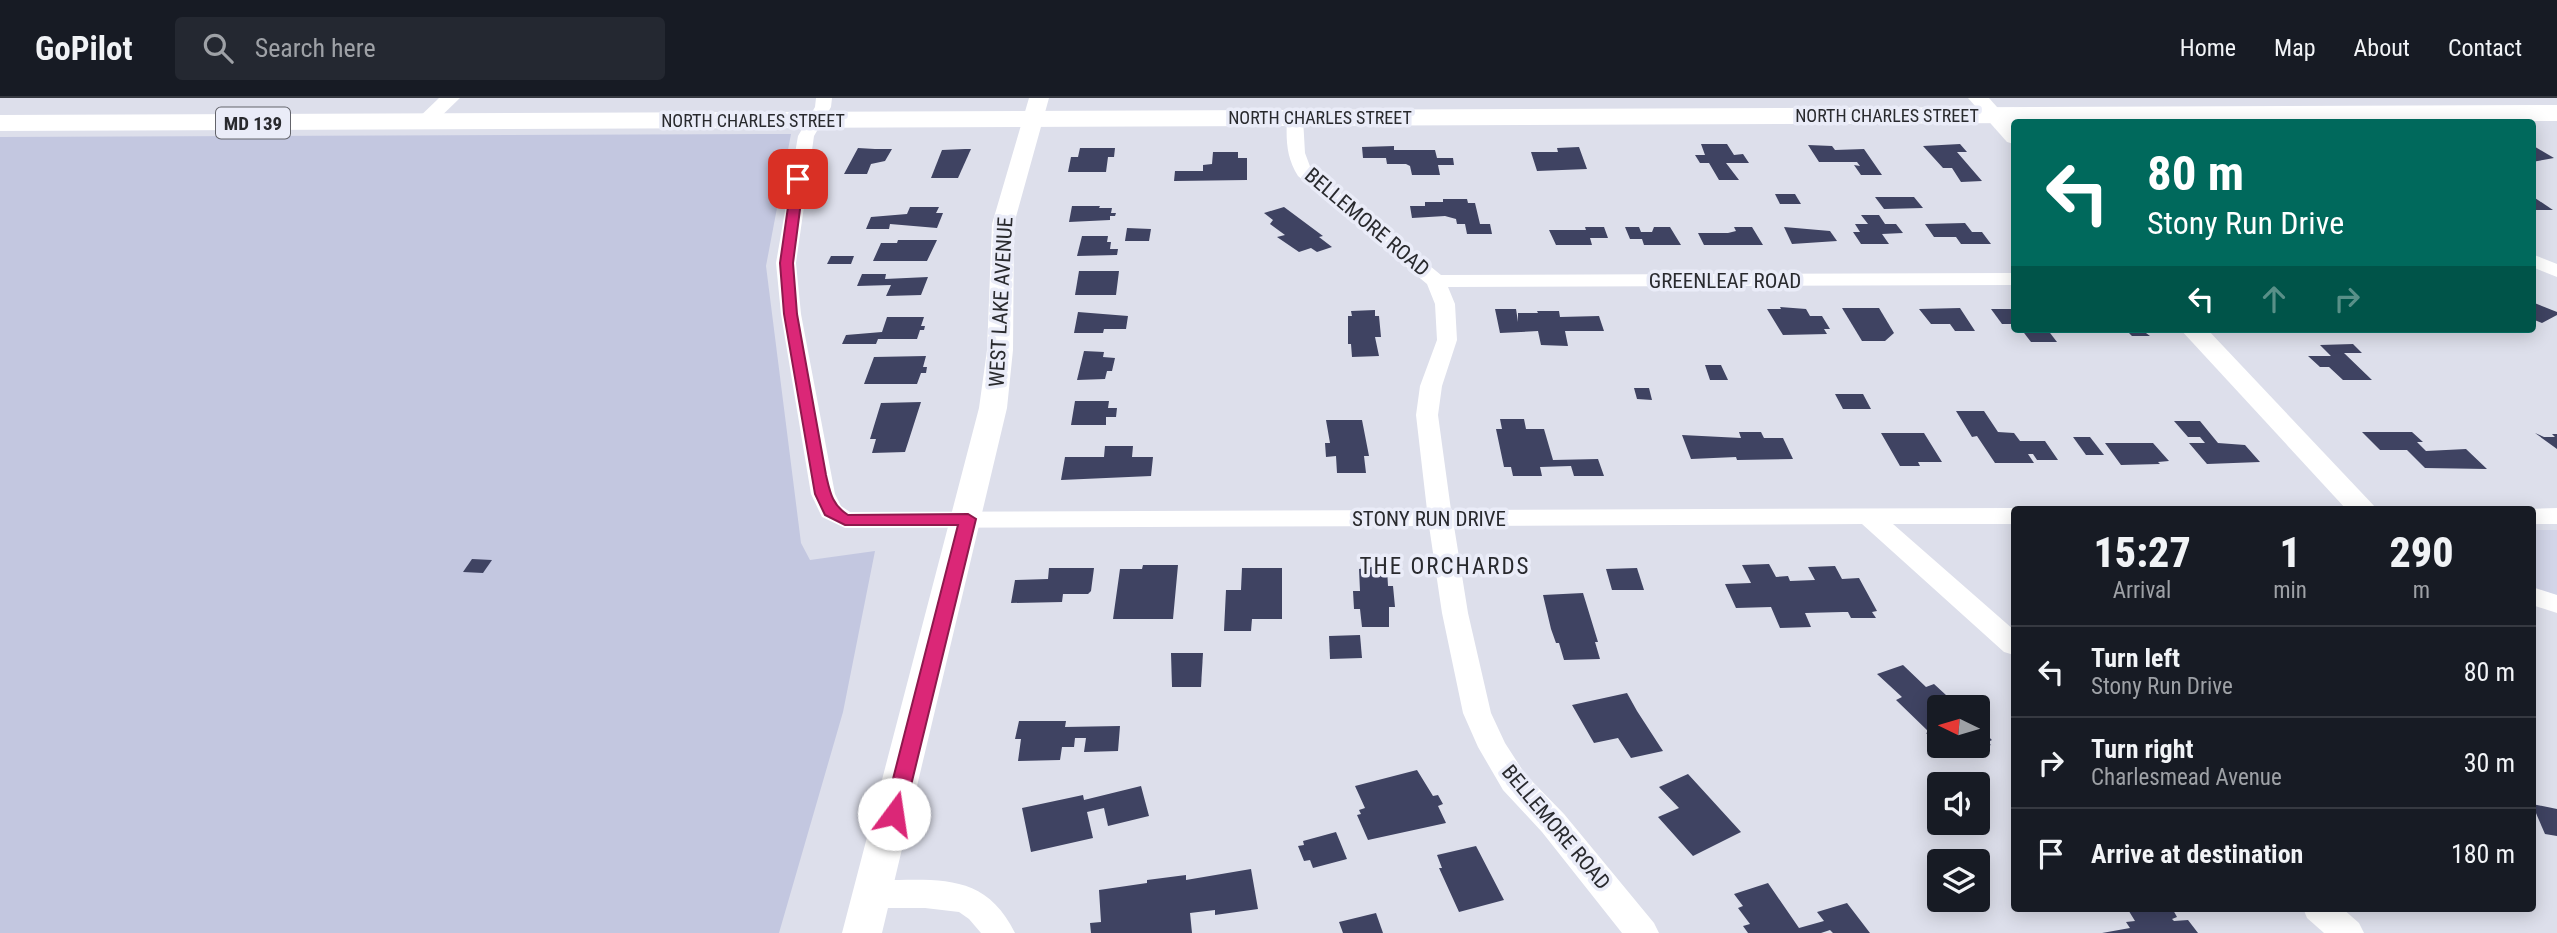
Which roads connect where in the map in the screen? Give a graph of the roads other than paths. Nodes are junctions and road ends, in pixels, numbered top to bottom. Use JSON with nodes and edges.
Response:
{"nodes":[{"id":1,"x":450,"y":98,"type":"edge"},
{"id":2,"x":1986,"y":107,"type":"edge"},
{"id":3,"x":819,"y":109,"type":"edge"},
{"id":4,"x":1035,"y":109,"type":"edge"},
{"id":5,"x":2557,"y":113,"type":"edge"},
{"id":6,"x":1295,"y":118,"type":"junction"},
{"id":7,"x":2330,"y":118,"type":"edge"},
{"id":8,"x":424,"y":122,"type":"junction"},
{"id":9,"x":0,"y":123,"type":"edge"},
{"id":10,"x":2011,"y":135,"type":"edge"},
{"id":11,"x":2536,"y":262,"type":"edge"},
{"id":12,"x":2557,"y":271,"type":"edge"},
{"id":13,"x":2011,"y":279,"type":"edge"},
{"id":14,"x":1436,"y":281,"type":"junction"},
{"id":15,"x":2197,"y":333,"type":"edge"},
{"id":16,"x":2359,"y":506,"type":"edge"},
{"id":17,"x":2011,"y":516,"type":"edge"},
{"id":18,"x":2536,"y":516,"type":"edge"},
{"id":19,"x":2557,"y":516,"type":"edge"},
{"id":20,"x":1868,"y":517,"type":"junction"},
{"id":21,"x":968,"y":519,"type":"junction"},
{"id":22,"x":1442,"y":519,"type":"junction"},
{"id":23,"x":2536,"y":597,"type":"edge"},
{"id":24,"x":2557,"y":604,"type":"edge"},
{"id":25,"x":2011,"y":642,"type":"edge"},
{"id":26,"x":873,"y":894,"type":"junction"},
{"id":27,"x":2323,"y":912,"type":"edge"},
{"id":28,"x":862,"y":933,"type":"edge"},
{"id":29,"x":998,"y":933,"type":"edge"},
{"id":30,"x":1642,"y":933,"type":"edge"},
{"id":31,"x":2347,"y":933,"type":"edge"}],
"edges":[{"from":1,"to":8,"type":"street"},
{"from":2,"to":6,"type":"main road","name":"NORTH CHARLES STREET","number":"MD 139"},
{"from":2,"to":7,"type":"main road","name":"NORTH CHARLES STREET","number":"MD 139"},
{"from":2,"to":10,"type":"street"},
{"from":3,"to":4,"type":"main road","name":"NORTH CHARLES STREET","number":"MD 139"},
{"from":3,"to":8,"type":"main road","name":"NORTH CHARLES STREET","number":"MD 139"},
{"from":3,"to":21,"type":"street","name":"STONY RUN DRIVE"},
{"from":4,"to":6,"type":"main road","name":"NORTH CHARLES STREET","number":"MD 139"},
{"from":4,"to":21,"type":"street","name":"WEST LAKE AVENUE"},
{"from":5,"to":7,"type":"main road","name":"NORTH CHARLES STREET","number":"MD 139"},
{"from":6,"to":14,"type":"street","name":"BELLEMORE ROAD"},
{"from":8,"to":9,"type":"main road","name":"NORTH CHARLES STREET","number":"MD 139"},
{"from":11,"to":12,"type":"street"},
{"from":13,"to":14,"type":"street","name":"GREENLEAF ROAD"},
{"from":14,"to":22,"type":"street","name":"BELLEMORE ROAD"},
{"from":15,"to":16,"type":"street"},
{"from":17,"to":20,"type":"street","name":"STONY RUN DRIVE"},
{"from":18,"to":19,"type":"street"},
{"from":20,"to":22,"type":"street","name":"STONY RUN DRIVE"},
{"from":20,"to":25,"type":"street"},
{"from":21,"to":22,"type":"street","name":"STONY RUN DRIVE"},
{"from":21,"to":26,"type":"street","name":"WEST LAKE AVENUE"},
{"from":22,"to":30,"type":"street","name":"BELLEMORE ROAD"},
{"from":23,"to":24,"type":"street"},
{"from":26,"to":28,"type":"street","name":"WEST LAKE AVENUE"},
{"from":26,"to":29,"type":"street"},
{"from":27,"to":31,"type":"street"}]}
